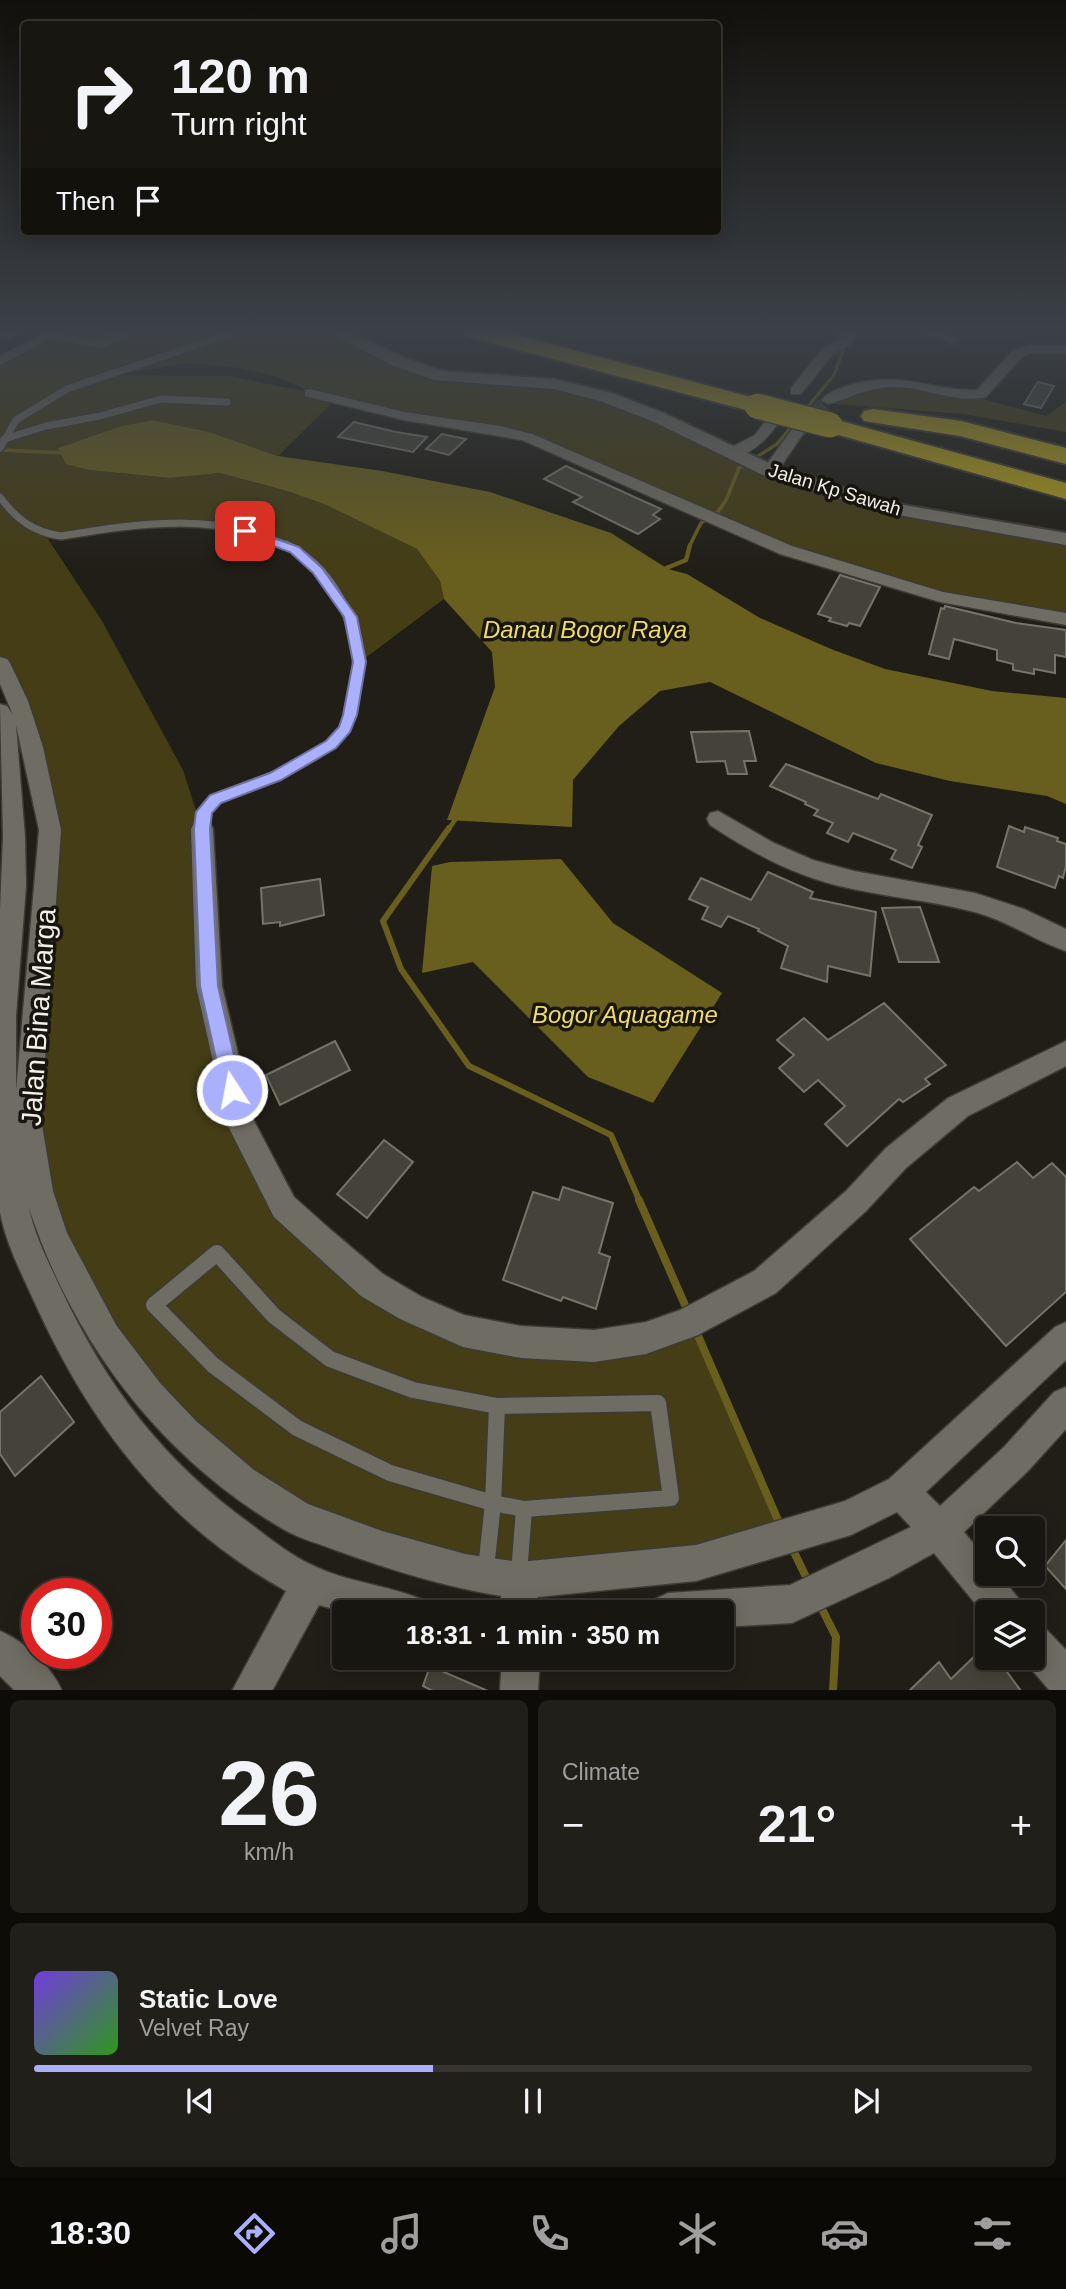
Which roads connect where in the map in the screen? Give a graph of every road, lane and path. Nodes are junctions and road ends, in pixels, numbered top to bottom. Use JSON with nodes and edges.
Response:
{"nodes":[{"id":1,"x":34,"y":410,"type":"edge"},
{"id":2,"x":122,"y":410,"type":"edge"},
{"id":3,"x":379,"y":410,"type":"edge"},
{"id":4,"x":640,"y":410,"type":"edge"},
{"id":5,"x":767,"y":410,"type":"edge"},
{"id":6,"x":821,"y":410,"type":"edge"},
{"id":7,"x":833,"y":411,"type":"junction"},
{"id":8,"x":872,"y":416,"type":"junction"},
{"id":9,"x":798,"y":431,"type":"tunnel mouth"},
{"id":10,"x":2,"y":443,"type":"edge"},
{"id":11,"x":736,"y":454,"type":"junction"},
{"id":12,"x":1066,"y":456,"type":"edge"},
{"id":13,"x":768,"y":470,"type":"junction"},
{"id":14,"x":1066,"y":480,"type":"edge"},
{"id":15,"x":1066,"y":491,"type":"edge"},
{"id":16,"x":0,"y":497,"type":"edge"},
{"id":17,"x":694,"y":510,"type":"joint"},
{"id":18,"x":726,"y":525,"type":"joint"},
{"id":19,"x":1066,"y":539,"type":"edge"},
{"id":20,"x":1066,"y":619,"type":"edge"},
{"id":21,"x":0,"y":663,"type":"edge"},
{"id":22,"x":0,"y":711,"type":"edge"},
{"id":23,"x":718,"y":819,"type":"dead end"},
{"id":24,"x":202,"y":829,"type":"joint"},
{"id":25,"x":50,"y":830,"type":"junction"},
{"id":26,"x":7,"y":839,"type":"edge"},
{"id":27,"x":1066,"y":941,"type":"edge"},
{"id":28,"x":1066,"y":1053,"type":"edge"},
{"id":29,"x":765,"y":1282,"type":"joint"},
{"id":30,"x":687,"y":1324,"type":"joint"},
{"id":31,"x":1066,"y":1338,"type":"edge"},
{"id":32,"x":1066,"y":1404,"type":"edge"},
{"id":33,"x":497,"y":1406,"type":"junction"},
{"id":34,"x":901,"y":1490,"type":"junction"},
{"id":35,"x":493,"y":1503,"type":"junction"},
{"id":36,"x":524,"y":1509,"type":"junction"},
{"id":37,"x":851,"y":1517,"type":"joint"},
{"id":38,"x":939,"y":1531,"type":"junction"},
{"id":39,"x":310,"y":1584,"type":"junction"},
{"id":40,"x":508,"y":1589,"type":"edge"},
{"id":41,"x":366,"y":1600,"type":"edge"},
{"id":42,"x":996,"y":1600,"type":"edge"},
{"id":43,"x":734,"y":1608,"type":"edge"},
{"id":44,"x":0,"y":1650,"type":"edge"},
{"id":45,"x":1045,"y":1656,"type":"edge"},
{"id":46,"x":520,"y":1670,"type":"edge"},
{"id":47,"x":1066,"y":1679,"type":"edge"},
{"id":48,"x":43,"y":1690,"type":"edge"},
{"id":49,"x":251,"y":1690,"type":"edge"},
{"id":50,"x":519,"y":1690,"type":"edge"}],
"edges":[{"from":1,"to":10,"type":"lane"},
{"from":2,"to":10,"type":"lane"},
{"from":3,"to":17,"type":"street"},
{"from":4,"to":11,"type":"street","name":"Jalan Kp Sawah"},
{"from":5,"to":11,"type":"street"},
{"from":6,"to":7,"type":"highway","bridge":true},
{"from":7,"to":8,"type":"highway"},
{"from":7,"to":15,"type":"highway"},
{"from":8,"to":12,"type":"highway"},
{"from":8,"to":14,"type":"highway"},
{"from":9,"to":13,"type":"street"},
{"from":11,"to":13,"type":"street","name":"Jalan Kp Sawah"},
{"from":13,"to":19,"type":"street","name":"Jalan Kp Sawah"},
{"from":16,"to":24,"type":"lane"},
{"from":17,"to":18,"type":"street"},
{"from":18,"to":20,"type":"street"},
{"from":21,"to":25,"type":"street","name":"Jalan Bina Marga"},
{"from":22,"to":26,"type":"street","name":"Jalan Bina Marga"},
{"from":23,"to":27,"type":"street"},
{"from":24,"to":30,"type":"street"},
{"from":25,"to":26,"type":"street"},
{"from":25,"to":40,"type":"street","name":"Jalan Bina Marga"},
{"from":26,"to":39,"type":"street","name":"Jalan Bina Marga"},
{"from":28,"to":29,"type":"street"},
{"from":29,"to":30,"type":"street"},
{"from":31,"to":34,"type":"street","name":"Jalan Bina Marga"},
{"from":32,"to":38,"type":"street"},
{"from":33,"to":35,"type":"lane"},
{"from":33,"to":35,"type":"lane"},
{"from":33,"to":36,"type":"lane"},
{"from":34,"to":37,"type":"street","name":"Jalan Bina Marga"},
{"from":34,"to":38,"type":"street"},
{"from":35,"to":36,"type":"lane"},
{"from":35,"to":40,"type":"lane"},
{"from":36,"to":40,"type":"lane"},
{"from":37,"to":40,"type":"street","name":"Jalan Bina Marga"},
{"from":38,"to":42,"type":"street"},
{"from":38,"to":43,"type":"street"},
{"from":39,"to":41,"type":"street","name":"Jalan Bina Marga"},
{"from":39,"to":49,"type":"street"},
{"from":44,"to":48,"type":"street"},
{"from":45,"to":47,"type":"street"},
{"from":46,"to":50,"type":"street"}]}
